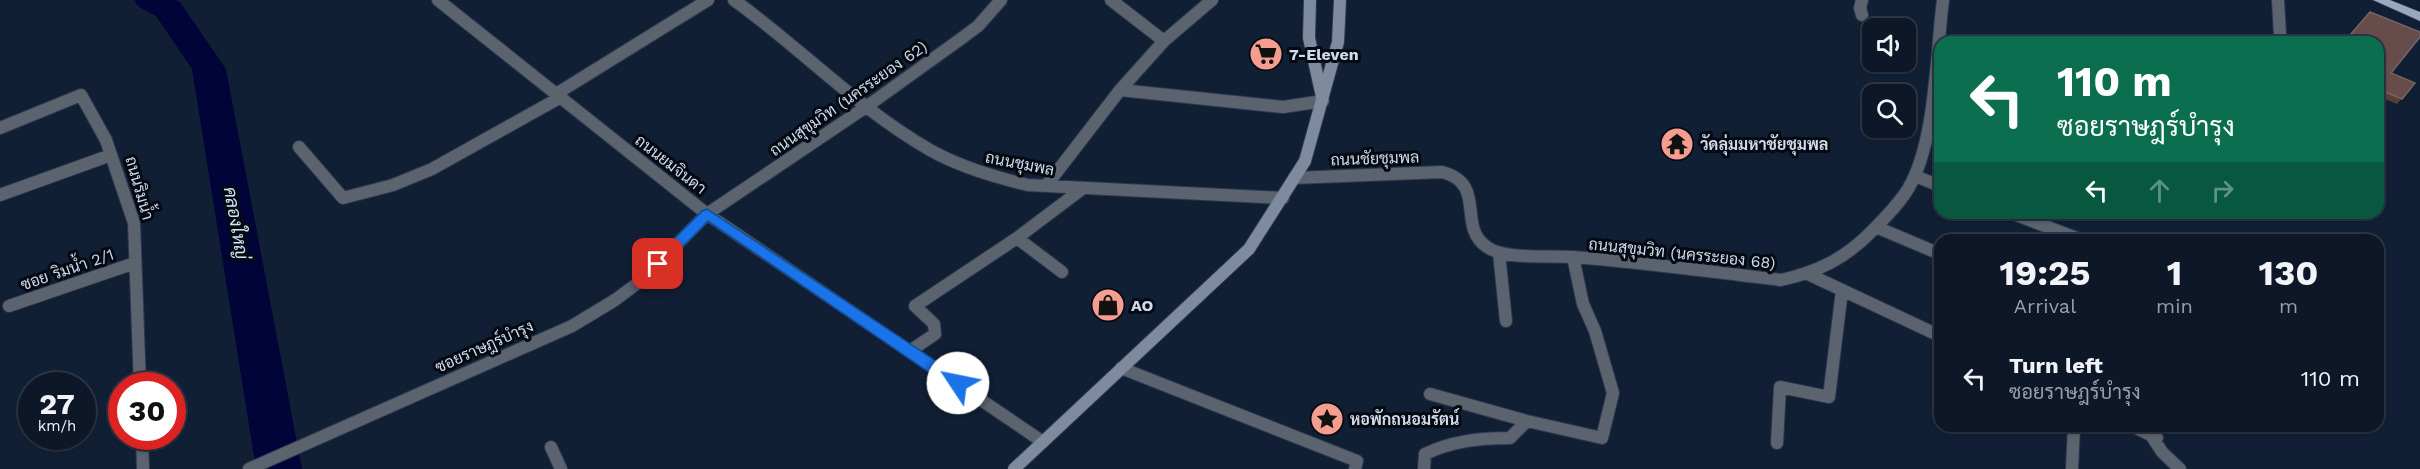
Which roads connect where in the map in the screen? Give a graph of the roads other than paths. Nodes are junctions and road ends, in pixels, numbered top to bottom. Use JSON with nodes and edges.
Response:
{"nodes":[{"id":1,"x":438,"y":0,"type":"edge"},
{"id":2,"x":708,"y":0,"type":"edge"},
{"id":3,"x":734,"y":0,"type":"edge"},
{"id":4,"x":1001,"y":0,"type":"edge"},
{"id":5,"x":1111,"y":0,"type":"edge"},
{"id":6,"x":1212,"y":0,"type":"edge"},
{"id":7,"x":1310,"y":0,"type":"edge"},
{"id":8,"x":1340,"y":0,"type":"edge"},
{"id":9,"x":1862,"y":0,"type":"edge"},
{"id":10,"x":1942,"y":0,"type":"edge"},
{"id":11,"x":2278,"y":0,"type":"edge"},
{"id":12,"x":2379,"y":0,"type":"edge"},
{"id":13,"x":1862,"y":15,"type":"dead end"},
{"id":14,"x":2420,"y":17,"type":"edge"},
{"id":15,"x":1937,"y":36,"type":"edge"},
{"id":16,"x":2280,"y":36,"type":"edge"},
{"id":17,"x":1164,"y":41,"type":"junction"},
{"id":18,"x":1120,"y":90,"type":"junction"},
{"id":19,"x":558,"y":96,"type":"junction"},
{"id":20,"x":1323,"y":102,"type":"junction"},
{"id":21,"x":866,"y":107,"type":"junction"},
{"id":22,"x":1934,"y":112,"type":"edge"},
{"id":23,"x":0,"y":128,"type":"edge"},
{"id":24,"x":299,"y":147,"type":"dead end"},
{"id":25,"x":111,"y":155,"type":"junction"},
{"id":26,"x":1915,"y":176,"type":"junction"},
{"id":27,"x":1294,"y":178,"type":"junction"},
{"id":28,"x":1934,"y":184,"type":"edge"},
{"id":29,"x":1046,"y":186,"type":"junction"},
{"id":30,"x":1082,"y":189,"type":"junction"},
{"id":31,"x":0,"y":195,"type":"edge"},
{"id":32,"x":1283,"y":198,"type":"junction"},
{"id":33,"x":707,"y":214,"type":"junction"},
{"id":34,"x":2027,"y":219,"type":"edge"},
{"id":35,"x":1876,"y":228,"type":"junction"},
{"id":36,"x":2066,"y":234,"type":"edge"},
{"id":37,"x":1017,"y":238,"type":"junction"},
{"id":38,"x":1934,"y":252,"type":"edge"},
{"id":39,"x":1499,"y":253,"type":"junction"},
{"id":40,"x":1573,"y":257,"type":"junction"},
{"id":41,"x":135,"y":263,"type":"junction"},
{"id":42,"x":1062,"y":272,"type":"dead end"},
{"id":43,"x":1810,"y":275,"type":"junction"},
{"id":44,"x":1842,"y":290,"type":"junction"},
{"id":45,"x":9,"y":306,"type":"dead end"},
{"id":46,"x":1506,"y":321,"type":"dead end"},
{"id":47,"x":1934,"y":333,"type":"edge"},
{"id":48,"x":910,"y":351,"type":"junction"},
{"id":49,"x":1121,"y":368,"type":"junction"},
{"id":50,"x":139,"y":372,"type":"edge"},
{"id":51,"x":1430,"y":394,"type":"dead end"},
{"id":52,"x":1527,"y":421,"type":"junction"},
{"id":53,"x":2074,"y":432,"type":"edge"},
{"id":54,"x":2144,"y":432,"type":"edge"},
{"id":55,"x":1043,"y":442,"type":"junction"},
{"id":56,"x":1777,"y":443,"type":"dead end"},
{"id":57,"x":551,"y":447,"type":"dead end"},
{"id":58,"x":142,"y":450,"type":"edge"},
{"id":59,"x":143,"y":469,"type":"edge"},
{"id":60,"x":249,"y":469,"type":"edge"},
{"id":61,"x":561,"y":469,"type":"edge"},
{"id":62,"x":1014,"y":469,"type":"edge"},
{"id":63,"x":1355,"y":469,"type":"edge"},
{"id":64,"x":1424,"y":469,"type":"edge"},
{"id":65,"x":2072,"y":469,"type":"edge"},
{"id":66,"x":2180,"y":469,"type":"edge"}],
"edges":[{"from":1,"to":19,"type":"street","name":"ถนนยมจินดา"},
{"from":2,"to":19,"type":"street"},
{"from":3,"to":21,"type":"street","name":"ถนนชุมพล"},
{"from":4,"to":21,"type":"street","name":"ถนนสุขุมวิท (นครระยอง 62)"},
{"from":5,"to":17,"type":"street"},
{"from":6,"to":17,"type":"street"},
{"from":7,"to":20,"type":"street"},
{"from":8,"to":20,"type":"street"},
{"from":9,"to":13,"type":"street"},
{"from":10,"to":15,"type":"street","name":"ถนนสุขุมวิท (นครระยอง 68)"},
{"from":11,"to":16,"type":"street"},
{"from":12,"to":14,"type":"main road"},
{"from":17,"to":18,"type":"street"},
{"from":18,"to":20,"type":"street"},
{"from":18,"to":29,"type":"street"},
{"from":19,"to":24,"type":"street"},
{"from":19,"to":33,"type":"street","name":"ถนนยมจินดา"},
{"from":20,"to":27,"type":"street"},
{"from":21,"to":29,"type":"street","name":"ถนนชุมพล"},
{"from":21,"to":33,"type":"street","name":"ถนนสุขุมวิท (นครระยอง 62)"},
{"from":22,"to":26,"type":"street","name":"ถนนสุขุมวิท (นครระยอง 68)"},
{"from":23,"to":25,"type":"street","name":"ถนนริมน้ำ"},
{"from":25,"to":31,"type":"street"},
{"from":25,"to":41,"type":"street","name":"ถนนริมน้ำ"},
{"from":26,"to":28,"type":"street"},
{"from":26,"to":35,"type":"street","name":"ถนนสุขุมวิท (นครระยอง 68)"},
{"from":27,"to":32,"type":"street"},
{"from":27,"to":39,"type":"street","name":"ถนนชัยชุมพล"},
{"from":29,"to":30,"type":"street","name":"ถนนชุมพล"},
{"from":30,"to":32,"type":"street","name":"ถนนชุมพล"},
{"from":30,"to":37,"type":"street"},
{"from":32,"to":49,"type":"street"},
{"from":33,"to":48,"type":"street","name":"ถนนยมจินดา"},
{"from":33,"to":60,"type":"street","name":"ซอยราษฎร์บำรุง"},
{"from":34,"to":36,"type":"street"},
{"from":35,"to":38,"type":"street"},
{"from":35,"to":43,"type":"street","name":"ถนนสุขุมวิท (นครระยอง 68)"},
{"from":37,"to":42,"type":"street"},
{"from":37,"to":48,"type":"street"},
{"from":39,"to":40,"type":"street","name":"ถนนสุขุมวิท (นครระยอง 68)"},
{"from":39,"to":46,"type":"street"},
{"from":40,"to":43,"type":"street","name":"ถนนสุขุมวิท (นครระยอง 68)"},
{"from":40,"to":52,"type":"street"},
{"from":41,"to":45,"type":"street","name":"ซอย ริมน้ำ 2/1"},
{"from":41,"to":50,"type":"street","name":"ถนนริมน้ำ"},
{"from":43,"to":44,"type":"street"},
{"from":44,"to":47,"type":"street"},
{"from":44,"to":56,"type":"street"},
{"from":48,"to":55,"type":"street","name":"ถนนยมจินดา"},
{"from":49,"to":55,"type":"street"},
{"from":49,"to":63,"type":"street"},
{"from":51,"to":52,"type":"street"},
{"from":52,"to":64,"type":"street"},
{"from":53,"to":65,"type":"street"},
{"from":54,"to":66,"type":"street"},
{"from":55,"to":62,"type":"street"},
{"from":57,"to":61,"type":"street"},
{"from":58,"to":59,"type":"street"}]}
